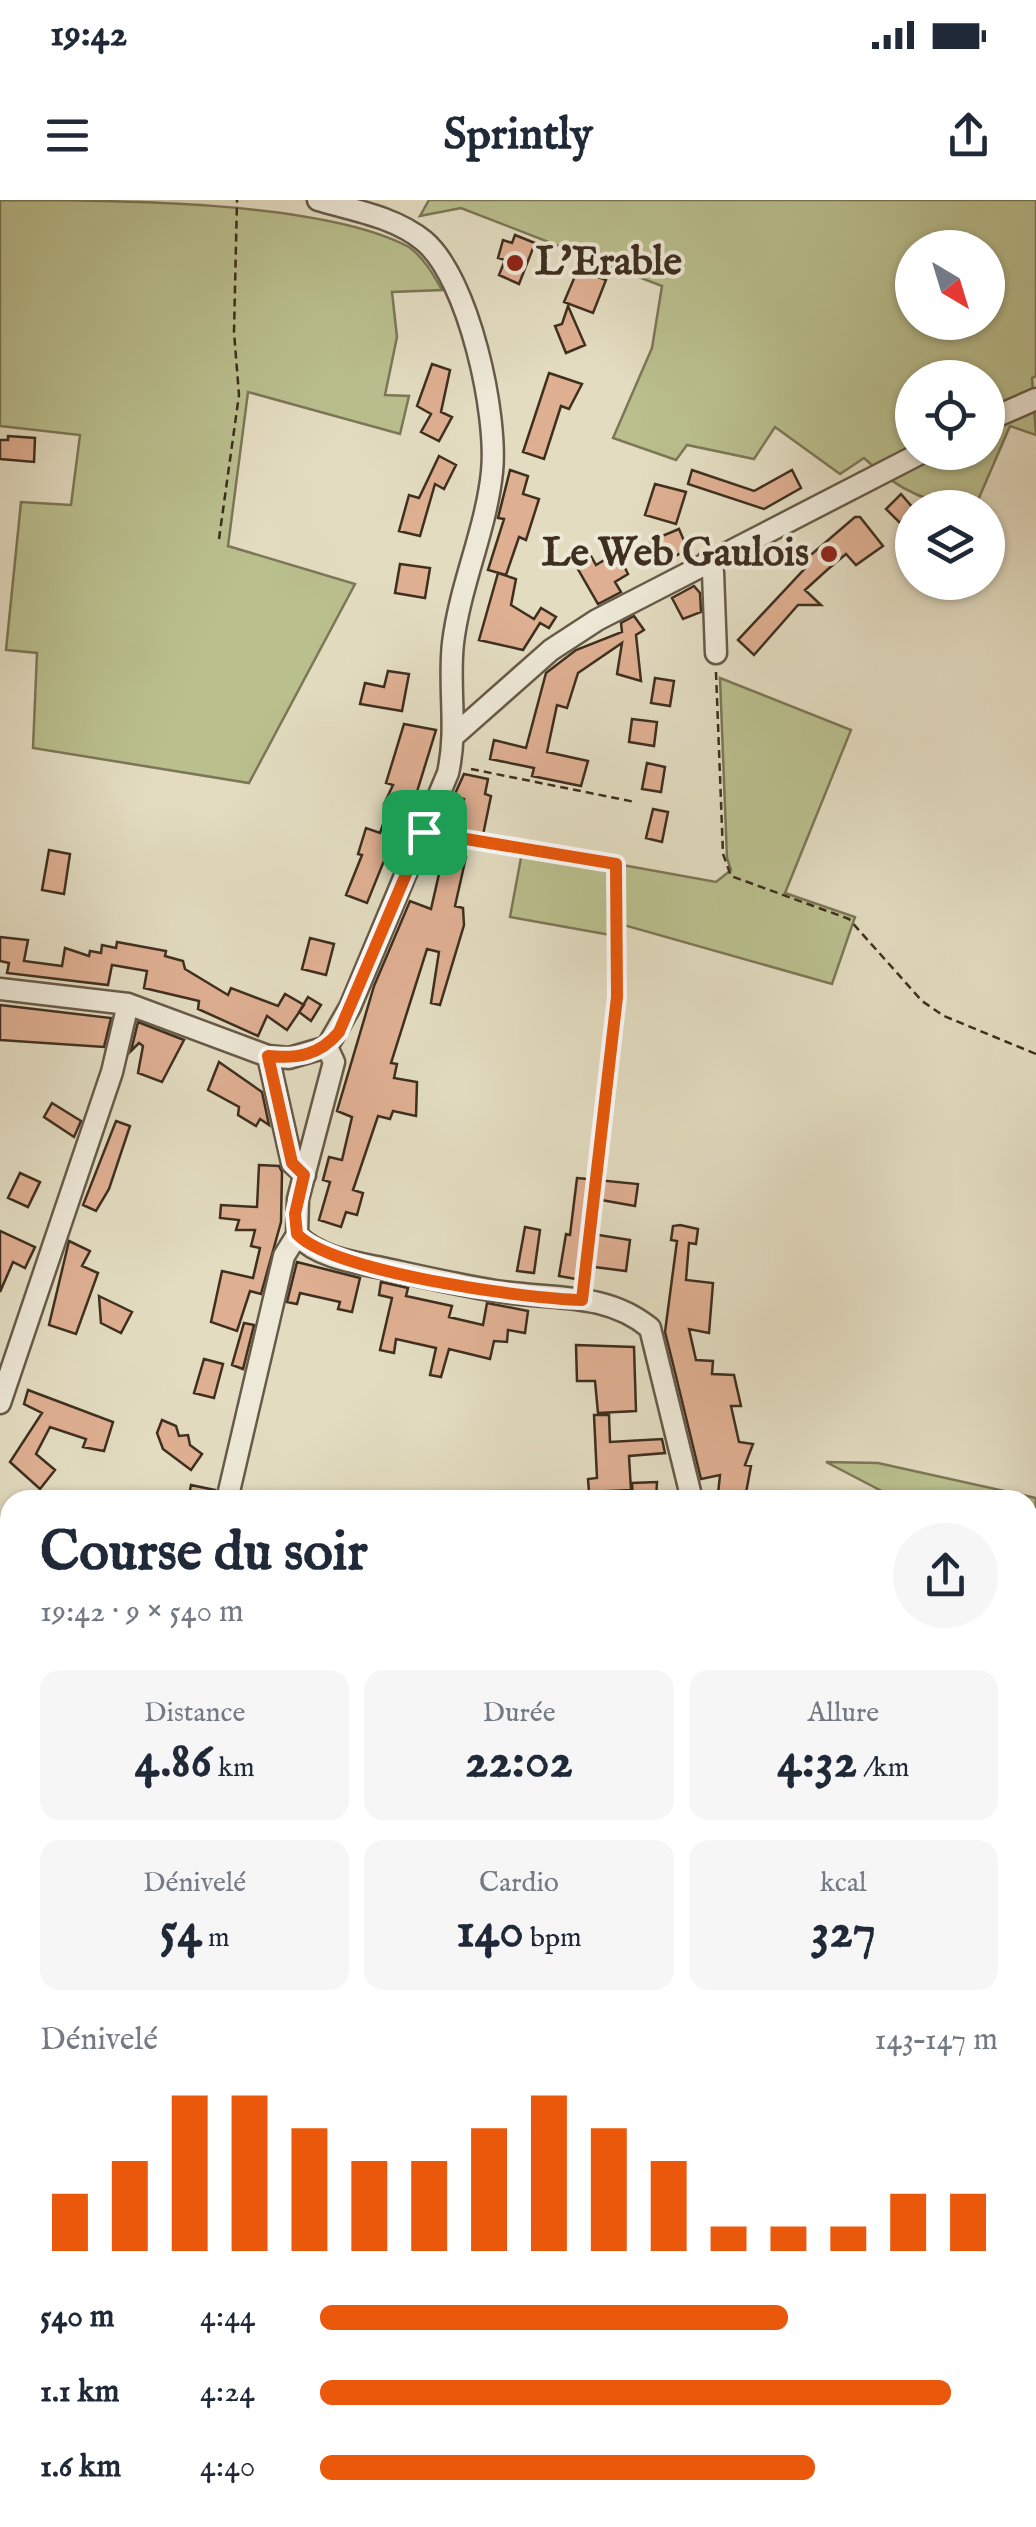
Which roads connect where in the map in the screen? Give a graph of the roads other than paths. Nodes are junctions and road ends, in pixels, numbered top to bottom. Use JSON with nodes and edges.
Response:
{"nodes":[{"id":1,"x":318,"y":200,"type":"edge"},
{"id":2,"x":1036,"y":399,"type":"edge"},
{"id":3,"x":1005,"y":413,"type":"edge"},
{"id":4,"x":895,"y":466,"type":"edge"},
{"id":5,"x":708,"y":561,"type":"junction"},
{"id":6,"x":716,"y":653,"type":"road end"},
{"id":7,"x":456,"y":734,"type":"junction"},
{"id":8,"x":0,"y":988,"type":"edge"},
{"id":9,"x":128,"y":1004,"type":"junction"},
{"id":10,"x":327,"y":1047,"type":"junction"},
{"id":11,"x":268,"y":1056,"type":"junction"},
{"id":12,"x":304,"y":1175,"type":"junction"},
{"id":13,"x":297,"y":1234,"type":"junction"},
{"id":14,"x":0,"y":1403,"type":"edge"},
{"id":15,"x":229,"y":1490,"type":"edge"},
{"id":16,"x":690,"y":1490,"type":"edge"}],
"edges":[{"from":1,"to":7,"type":"street"},
{"from":2,"to":3,"type":"street"},
{"from":4,"to":5,"type":"street"},
{"from":5,"to":6,"type":"street"},
{"from":5,"to":7,"type":"street"},
{"from":7,"to":10,"type":"street"},
{"from":8,"to":9,"type":"street"},
{"from":9,"to":11,"type":"street"},
{"from":9,"to":14,"type":"street"},
{"from":10,"to":11,"type":"street"},
{"from":10,"to":12,"type":"street"},
{"from":11,"to":12,"type":"street"},
{"from":12,"to":13,"type":"street"},
{"from":13,"to":15,"type":"street"},
{"from":13,"to":16,"type":"street"}]}
